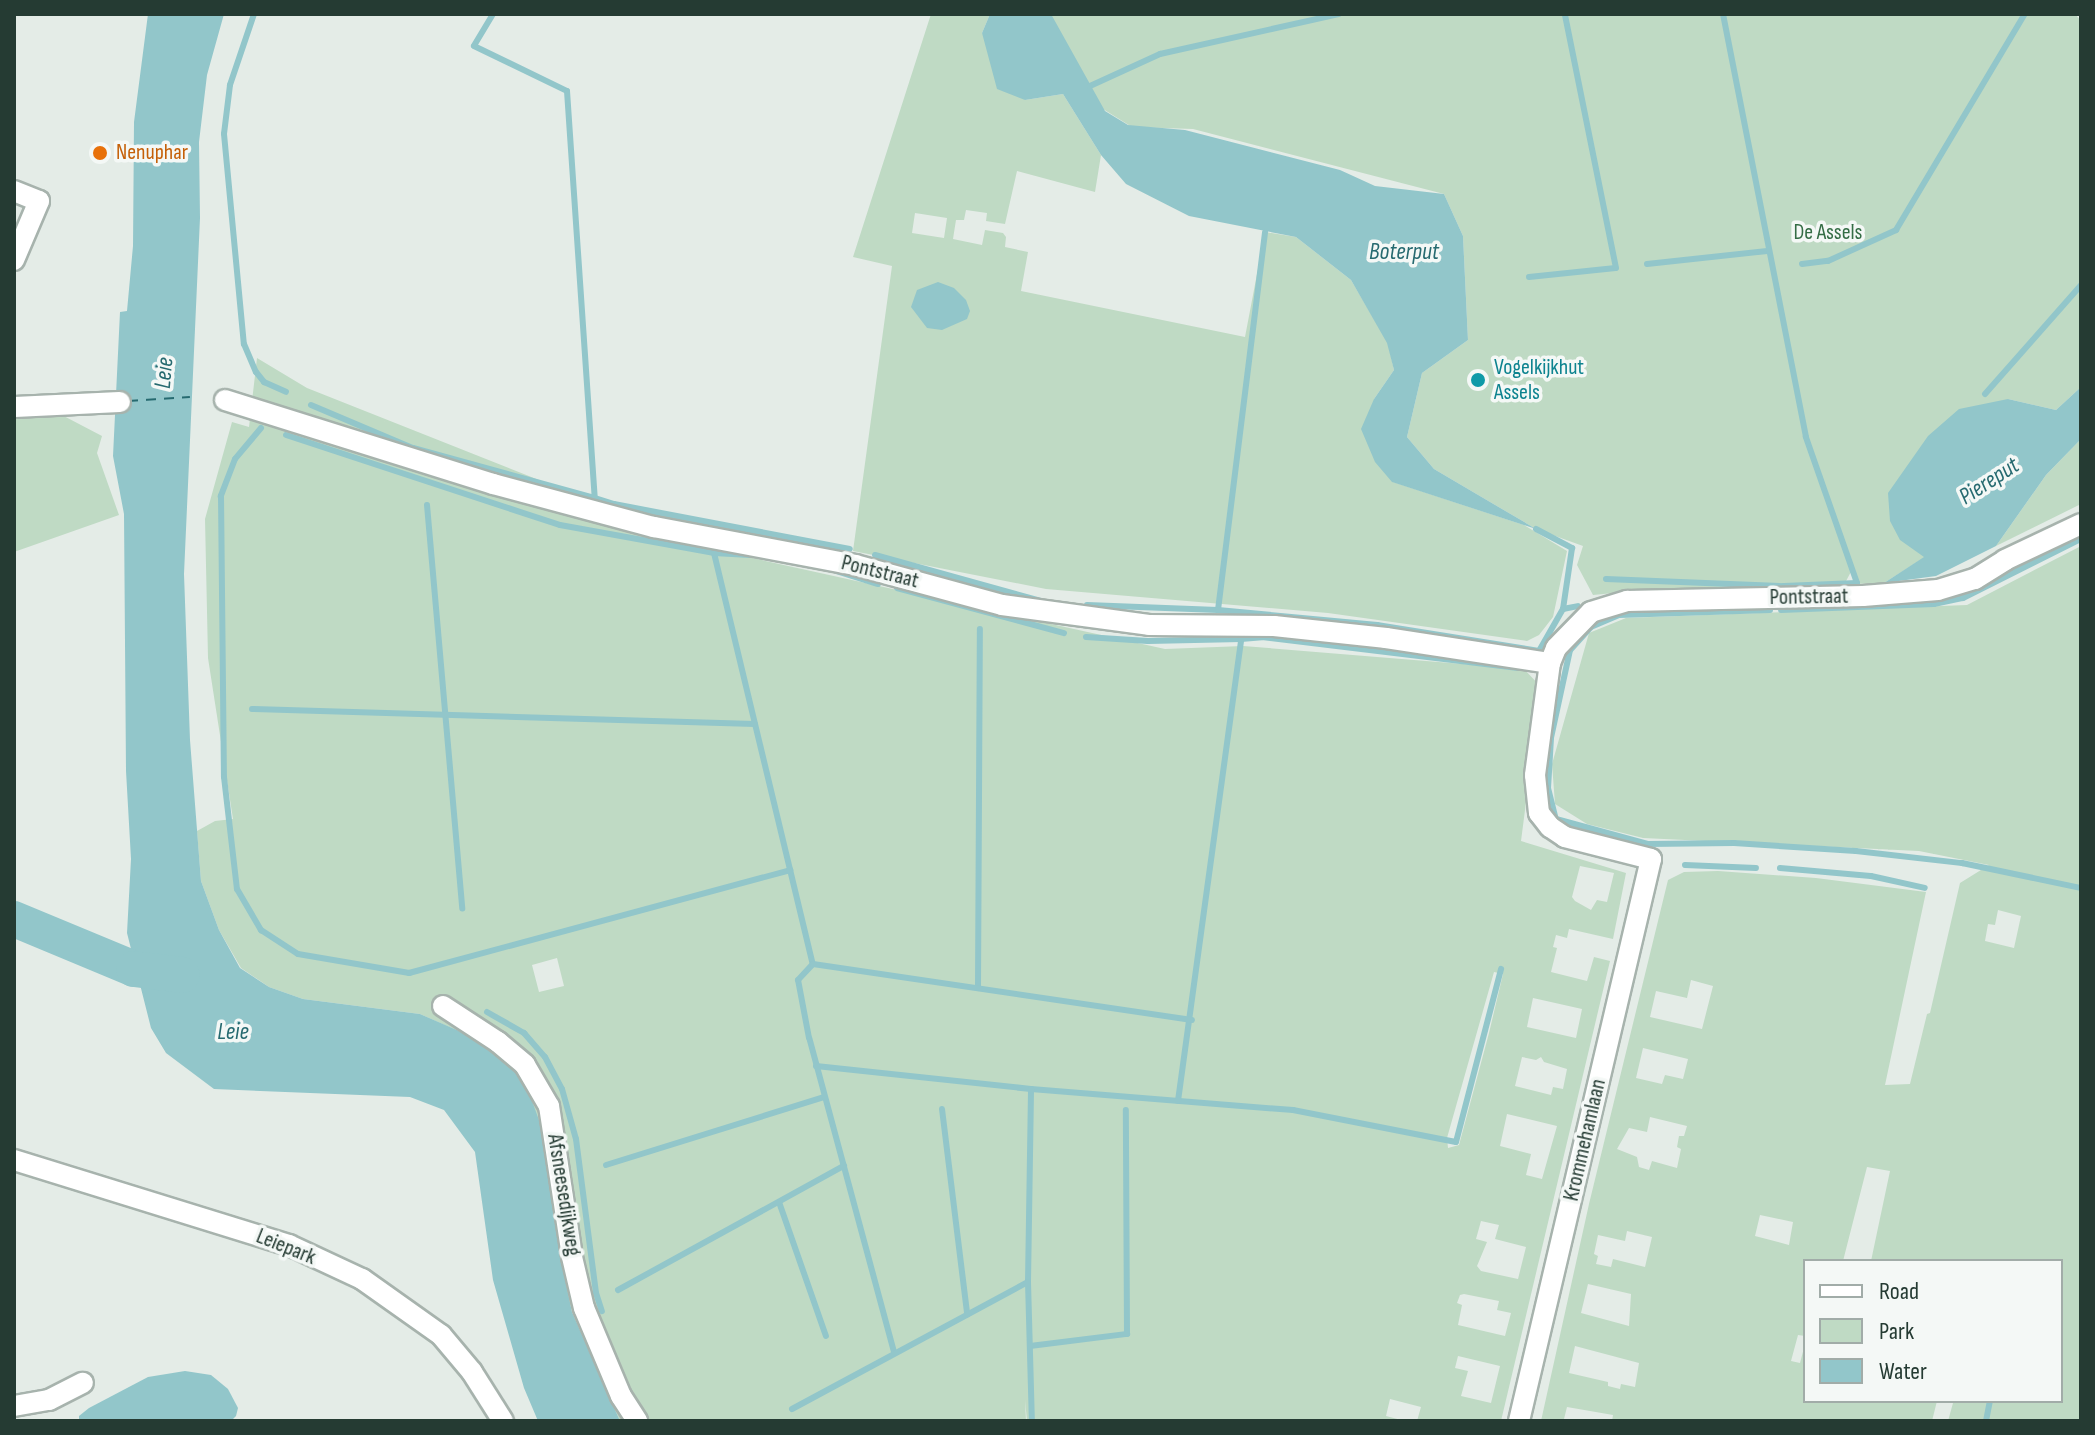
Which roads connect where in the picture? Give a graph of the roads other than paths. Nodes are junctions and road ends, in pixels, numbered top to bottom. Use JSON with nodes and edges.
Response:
{"nodes":[{"id":1,"x":14,"y":191,"type":"edge"},
{"id":2,"x":14,"y":260,"type":"edge"},
{"id":3,"x":225,"y":400,"type":"dead end"},
{"id":4,"x":120,"y":402,"type":"dead end"},
{"id":5,"x":14,"y":407,"type":"edge"},
{"id":6,"x":2081,"y":524,"type":"edge"},
{"id":7,"x":1550,"y":663,"type":"junction"},
{"id":8,"x":1651,"y":859,"type":"joint"},
{"id":9,"x":443,"y":1006,"type":"dead end"},
{"id":10,"x":14,"y":1160,"type":"edge"},
{"id":11,"x":83,"y":1383,"type":"dead end"},
{"id":12,"x":49,"y":1400,"type":"junction"},
{"id":13,"x":14,"y":1406,"type":"edge"},
{"id":14,"x":56,"y":1421,"type":"edge"},
{"id":15,"x":503,"y":1421,"type":"edge"},
{"id":16,"x":637,"y":1421,"type":"edge"},
{"id":17,"x":1519,"y":1421,"type":"edge"}],
"edges":[{"from":1,"to":2,"type":"street"},
{"from":3,"to":7,"type":"street","name":"Pontstraat"},
{"from":4,"to":5,"type":"street"},
{"from":6,"to":7,"type":"street","name":"Pontstraat"},
{"from":7,"to":8,"type":"street","name":"Pontstraat"},
{"from":8,"to":17,"type":"street","name":"Krommehamlaan"},
{"from":9,"to":16,"type":"street","name":"Afsneesedijkweg"},
{"from":10,"to":15,"type":"street","name":"Leiepark"},
{"from":11,"to":12,"type":"street"},
{"from":12,"to":13,"type":"street"},
{"from":12,"to":14,"type":"street"}]}
